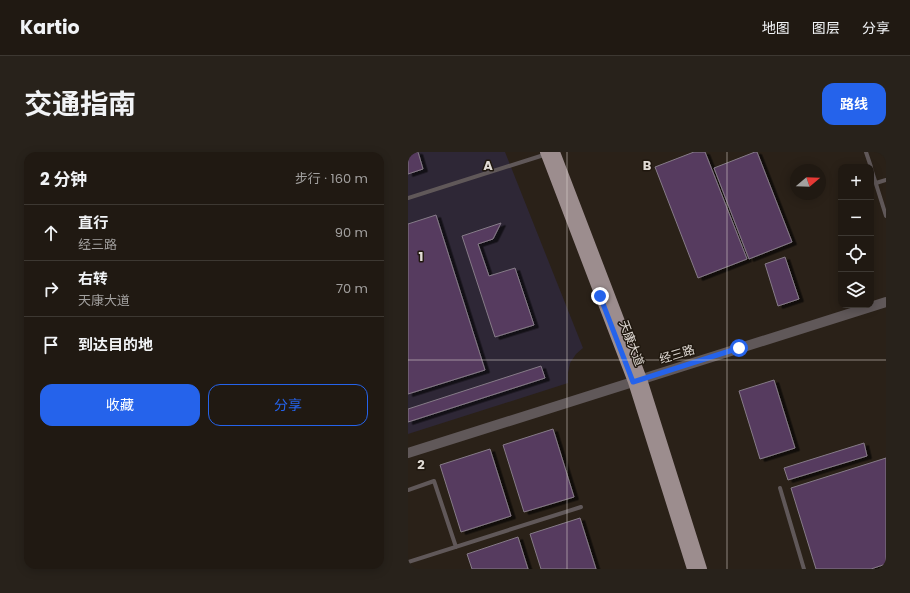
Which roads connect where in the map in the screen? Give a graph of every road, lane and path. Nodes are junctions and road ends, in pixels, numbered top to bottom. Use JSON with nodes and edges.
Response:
{"nodes":[{"id":1,"x":866,"y":152,"type":"edge"},
{"id":2,"x":549,"y":153,"type":"edge"},
{"id":3,"x":870,"y":164,"type":"edge"},
{"id":4,"x":874,"y":177,"type":"edge"},
{"id":5,"x":886,"y":180,"type":"edge"},
{"id":6,"x":876,"y":183,"type":"junction"},
{"id":7,"x":408,"y":198,"type":"edge"},
{"id":8,"x":886,"y":216,"type":"edge"},
{"id":9,"x":886,"y":302,"type":"edge"},
{"id":10,"x":638,"y":380,"type":"junction"},
{"id":11,"x":408,"y":453,"type":"edge"},
{"id":12,"x":780,"y":488,"type":"dead end"},
{"id":13,"x":408,"y":490,"type":"edge"},
{"id":14,"x":581,"y":508,"type":"dead end"},
{"id":15,"x":456,"y":547,"type":"junction"},
{"id":16,"x":408,"y":562,"type":"edge"},
{"id":17,"x":692,"y":569,"type":"edge"},
{"id":18,"x":702,"y":569,"type":"edge"},
{"id":19,"x":804,"y":569,"type":"edge"}],
"edges":[{"from":1,"to":3,"type":"lane"},
{"from":2,"to":7,"type":"lane"},
{"from":2,"to":10,"type":"main road","name":"天康大道"},
{"from":4,"to":6,"type":"lane"},
{"from":5,"to":6,"type":"lane"},
{"from":6,"to":8,"type":"lane"},
{"from":9,"to":10,"type":"street","name":"经三路"},
{"from":10,"to":11,"type":"street","name":"经三路"},
{"from":10,"to":17,"type":"main road","name":"天康大道"},
{"from":10,"to":18,"type":"main road","name":"天康大道"},
{"from":12,"to":19,"type":"lane"},
{"from":13,"to":15,"type":"lane"},
{"from":14,"to":15,"type":"lane"},
{"from":15,"to":16,"type":"lane"}]}
